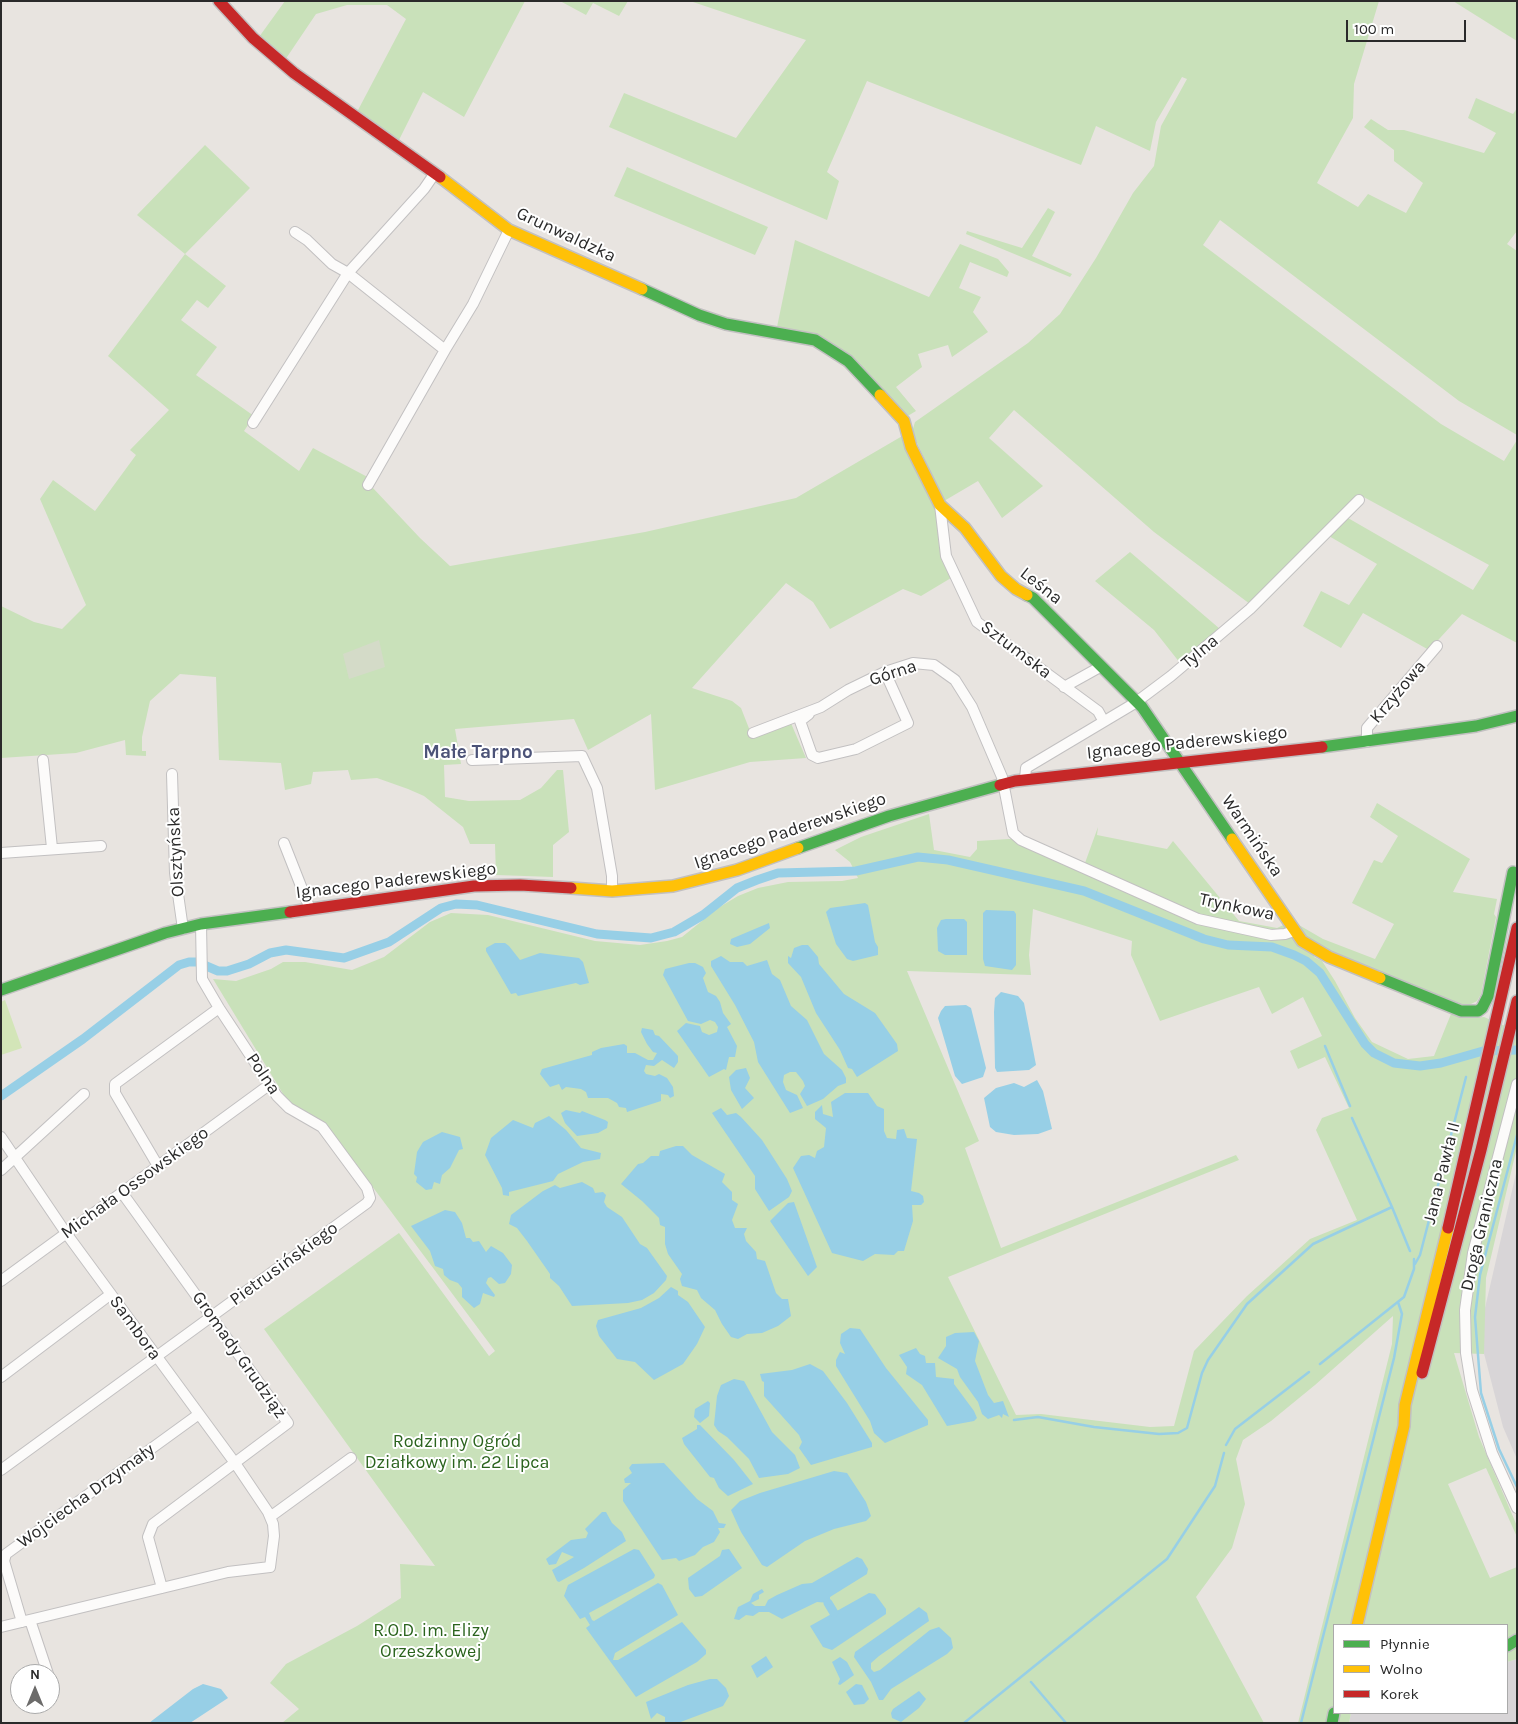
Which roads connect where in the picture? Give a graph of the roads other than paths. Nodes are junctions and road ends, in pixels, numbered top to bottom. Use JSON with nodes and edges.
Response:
{"nodes":[{"id":1,"x":219,"y":1,"type":"edge"},
{"id":2,"x":435,"y":173,"type":"junction"},
{"id":3,"x":509,"y":230,"type":"junction"},
{"id":4,"x":294,"y":232,"type":"dead end"},
{"id":5,"x":348,"y":273,"type":"junction"},
{"id":6,"x":445,"y":350,"type":"junction"},
{"id":7,"x":904,"y":421,"type":"joint"},
{"id":8,"x":253,"y":423,"type":"dead end"},
{"id":9,"x":368,"y":485,"type":"dead end"},
{"id":10,"x":1359,"y":500,"type":"dead end"},
{"id":11,"x":940,"y":505,"type":"junction"},
{"id":12,"x":1437,"y":646,"type":"dead end"},
{"id":13,"x":1100,"y":667,"type":"junction"},
{"id":14,"x":885,"y":672,"type":"junction"},
{"id":15,"x":1064,"y":687,"type":"junction"},
{"id":16,"x":1135,"y":703,"type":"junction"},
{"id":17,"x":821,"y":707,"type":"junction"},
{"id":18,"x":1517,"y":716,"type":"edge"},
{"id":19,"x":1102,"y":720,"type":"junction"},
{"id":20,"x":1517,"y":725,"type":"edge"},
{"id":21,"x":1476,"y":726,"type":"junction"},
{"id":22,"x":753,"y":733,"type":"dead end"},
{"id":23,"x":1367,"y":742,"type":"junction"},
{"id":24,"x":43,"y":760,"type":"dead end"},
{"id":25,"x":472,"y":760,"type":"dead end"},
{"id":26,"x":1181,"y":762,"type":"junction"},
{"id":27,"x":172,"y":774,"type":"dead end"},
{"id":28,"x":1025,"y":779,"type":"junction"},
{"id":29,"x":1004,"y":783,"type":"junction"},
{"id":30,"x":284,"y":843,"type":"dead end"},
{"id":31,"x":102,"y":846,"type":"dead end"},
{"id":32,"x":52,"y":848,"type":"junction"},
{"id":33,"x":1,"y":853,"type":"edge"},
{"id":34,"x":1513,"y":872,"type":"dead end"},
{"id":35,"x":612,"y":891,"type":"junction"},
{"id":36,"x":310,"y":909,"type":"junction"},
{"id":37,"x":201,"y":924,"type":"junction"},
{"id":38,"x":1517,"y":928,"type":"edge"},
{"id":39,"x":182,"y":929,"type":"junction"},
{"id":40,"x":1294,"y":931,"type":"junction"},
{"id":41,"x":1,"y":990,"type":"edge"},
{"id":42,"x":1517,"y":1001,"type":"edge"},
{"id":43,"x":220,"y":1008,"type":"junction"},
{"id":44,"x":1517,"y":1084,"type":"edge"},
{"id":45,"x":269,"y":1085,"type":"junction"},
{"id":46,"x":84,"y":1094,"type":"dead end"},
{"id":47,"x":1,"y":1136,"type":"edge"},
{"id":48,"x":16,"y":1158,"type":"junction"},
{"id":49,"x":158,"y":1166,"type":"junction"},
{"id":50,"x":1,"y":1170,"type":"edge"},
{"id":51,"x":123,"y":1194,"type":"junction"},
{"id":52,"x":370,"y":1198,"type":"joint"},
{"id":53,"x":66,"y":1233,"type":"junction"},
{"id":54,"x":1,"y":1281,"type":"edge"},
{"id":55,"x":111,"y":1294,"type":"junction"},
{"id":56,"x":212,"y":1316,"type":"junction"},
{"id":57,"x":156,"y":1356,"type":"junction"},
{"id":58,"x":1,"y":1376,"type":"edge"},
{"id":59,"x":199,"y":1414,"type":"junction"},
{"id":60,"x":1404,"y":1426,"type":"junction"},
{"id":61,"x":351,"y":1458,"type":"dead end"},
{"id":62,"x":235,"y":1464,"type":"junction"},
{"id":63,"x":1,"y":1470,"type":"edge"},
{"id":64,"x":1517,"y":1508,"type":"edge"},
{"id":65,"x":270,"y":1517,"type":"junction"},
{"id":66,"x":162,"y":1588,"type":"junction"},
{"id":67,"x":26,"y":1621,"type":"junction"},
{"id":68,"x":1360,"y":1622,"type":"edge"},
{"id":69,"x":1,"y":1627,"type":"edge"},
{"id":70,"x":44,"y":1664,"type":"edge"}],
"edges":[{"from":1,"to":2,"type":"main road","name":"Grunwaldzka"},
{"from":2,"to":3,"type":"main road","name":"Grunwaldzka"},
{"from":2,"to":5,"type":"street"},
{"from":3,"to":6,"type":"street"},
{"from":3,"to":7,"type":"main road","name":"Grunwaldzka"},
{"from":4,"to":5,"type":"street"},
{"from":5,"to":6,"type":"street"},
{"from":5,"to":8,"type":"street"},
{"from":6,"to":9,"type":"street"},
{"from":7,"to":11,"type":"main road","name":"Leśna"},
{"from":10,"to":16,"type":"street","name":"Tylna"},
{"from":11,"to":13,"type":"main road","name":"Leśna"},
{"from":11,"to":15,"type":"street","name":"Sztumska"},
{"from":12,"to":23,"type":"street","name":"Krzyżowa"},
{"from":13,"to":15,"type":"street"},
{"from":13,"to":16,"type":"main road","name":"Leśna"},
{"from":14,"to":17,"type":"street","name":"Górna"},
{"from":14,"to":17,"type":"street"},
{"from":14,"to":29,"type":"street","name":"Górna"},
{"from":15,"to":19,"type":"street","name":"Sztumska"},
{"from":16,"to":19,"type":"street","name":"Tylna"},
{"from":16,"to":26,"type":"main road","name":"Leśna"},
{"from":17,"to":22,"type":"street","name":"Górna"},
{"from":18,"to":21,"type":"main road","name":"Ignacego Paderewskiego"},
{"from":19,"to":28,"type":"street","name":"Tylna"},
{"from":20,"to":21,"type":"main road","name":"Ignacego Paderewskiego"},
{"from":21,"to":23,"type":"main road","name":"Ignacego Paderewskiego"},
{"from":23,"to":26,"type":"main road","name":"Ignacego Paderewskiego"},
{"from":24,"to":32,"type":"street"},
{"from":25,"to":35,"type":"street"},
{"from":26,"to":28,"type":"main road","name":"Ignacego Paderewskiego"},
{"from":26,"to":40,"type":"main road","name":"Warmińska"},
{"from":27,"to":39,"type":"street","name":"Olsztyńska"},
{"from":28,"to":29,"type":"main road","name":"Ignacego Paderewskiego"},
{"from":29,"to":35,"type":"main road","name":"Ignacego Paderewskiego"},
{"from":29,"to":40,"type":"street","name":"Trynkowa"},
{"from":30,"to":36,"type":"street"},
{"from":31,"to":32,"type":"street"},
{"from":32,"to":33,"type":"street"},
{"from":34,"to":40,"type":"main road","name":"Trynkowa"},
{"from":35,"to":36,"type":"main road","name":"Ignacego Paderewskiego"},
{"from":36,"to":37,"type":"main road","name":"Ignacego Paderewskiego"},
{"from":37,"to":39,"type":"main road","name":"Ignacego Paderewskiego"},
{"from":37,"to":43,"type":"street","name":"Polna"},
{"from":38,"to":60,"type":"main road","name":"Jana Pawła II"},
{"from":39,"to":41,"type":"main road","name":"Ignacego Paderewskiego"},
{"from":42,"to":60,"type":"main road","name":"Jana Pawła II"},
{"from":43,"to":45,"type":"street","name":"Polna"},
{"from":43,"to":49,"type":"street"},
{"from":44,"to":64,"type":"street","name":"Droga Graniczna"},
{"from":45,"to":49,"type":"street","name":"Michała Ossowskiego"},
{"from":45,"to":52,"type":"street","name":"Polna"},
{"from":46,"to":48,"type":"street"},
{"from":47,"to":48,"type":"street","name":"Sambora"},
{"from":48,"to":50,"type":"street"},
{"from":48,"to":53,"type":"street","name":"Sambora"},
{"from":49,"to":51,"type":"street","name":"Michała Ossowskiego"},
{"from":51,"to":53,"type":"street","name":"Michała Ossowskiego"},
{"from":51,"to":56,"type":"street","name":"Gromady Grudziąż"},
{"from":52,"to":56,"type":"street","name":"Pietrusińskiego"},
{"from":53,"to":54,"type":"street","name":"Michała Ossowskiego"},
{"from":53,"to":55,"type":"street","name":"Sambora"},
{"from":55,"to":57,"type":"street","name":"Sambora"},
{"from":55,"to":58,"type":"street"},
{"from":56,"to":57,"type":"street","name":"Pietrusińskiego"},
{"from":56,"to":62,"type":"street","name":"Gromady Grudziąż"},
{"from":57,"to":59,"type":"street","name":"Sambora"},
{"from":57,"to":63,"type":"street","name":"Pietrusińskiego"},
{"from":59,"to":62,"type":"street","name":"Sambora"},
{"from":59,"to":67,"type":"street","name":"Wojciecha Drzymały"},
{"from":60,"to":68,"type":"main road","name":"Jana Pawła II"},
{"from":61,"to":65,"type":"street"},
{"from":62,"to":65,"type":"street","name":"Sambora"},
{"from":62,"to":66,"type":"street","name":"Gromady Grudziąż"},
{"from":65,"to":66,"type":"street","name":"Sambora"},
{"from":66,"to":67,"type":"street"},
{"from":67,"to":69,"type":"street"},
{"from":67,"to":70,"type":"street"}]}
